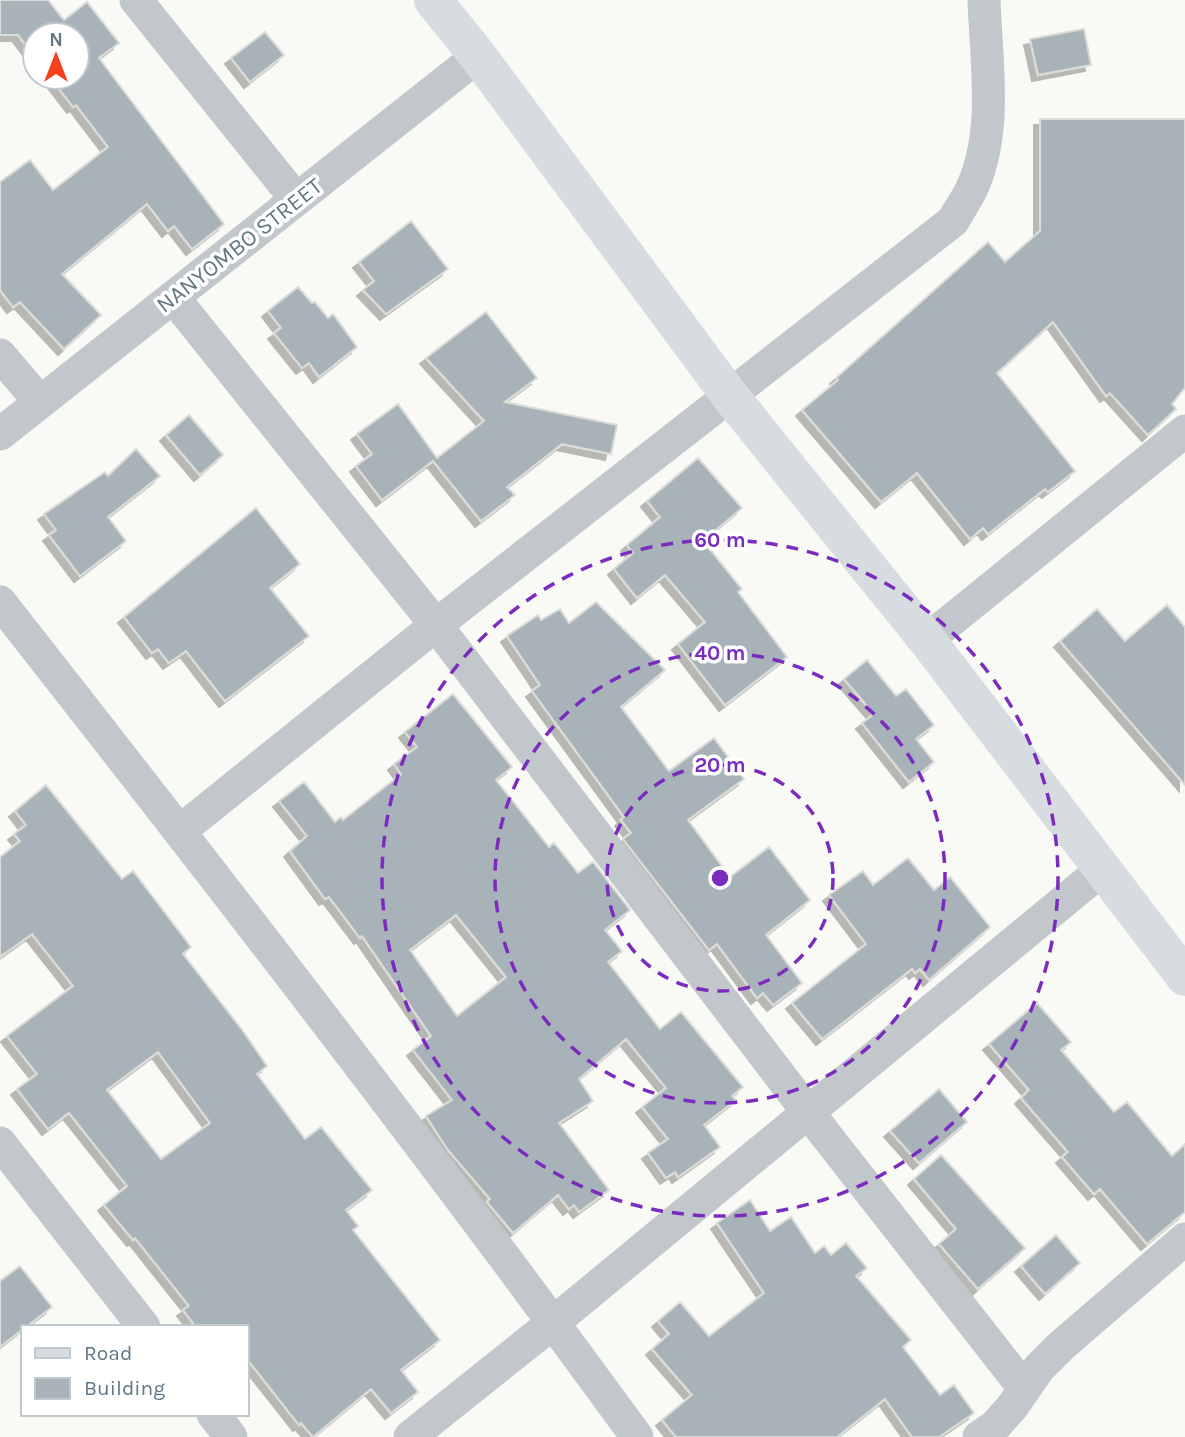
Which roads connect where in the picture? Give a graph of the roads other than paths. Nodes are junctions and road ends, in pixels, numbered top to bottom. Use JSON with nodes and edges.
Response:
{"nodes":[{"id":1,"x":136,"y":0,"type":"edge"},
{"id":2,"x":433,"y":0,"type":"edge"},
{"id":3,"x":984,"y":0,"type":"edge"},
{"id":4,"x":478,"y":55,"type":"junction"},
{"id":5,"x":296,"y":199,"type":"junction"},
{"id":6,"x":173,"y":297,"type":"junction"},
{"id":7,"x":0,"y":355,"type":"edge"},
{"id":8,"x":730,"y":396,"type":"junction"},
{"id":9,"x":40,"y":402,"type":"junction"},
{"id":10,"x":1185,"y":431,"type":"edge"},
{"id":11,"x":0,"y":434,"type":"edge"},
{"id":12,"x":0,"y":602,"type":"edge"},
{"id":13,"x":436,"y":625,"type":"junction"},
{"id":14,"x":927,"y":640,"type":"junction"},
{"id":15,"x":180,"y":831,"type":"junction"},
{"id":16,"x":1104,"y":868,"type":"junction"},
{"id":17,"x":1185,"y":976,"type":"edge"},
{"id":18,"x":807,"y":1111,"type":"junction"},
{"id":19,"x":0,"y":1143,"type":"edge"},
{"id":20,"x":1185,"y":1240,"type":"edge"},
{"id":21,"x":554,"y":1322,"type":"junction"},
{"id":22,"x":142,"y":1325,"type":"edge"},
{"id":23,"x":1024,"y":1388,"type":"junction"},
{"id":24,"x":215,"y":1416,"type":"edge"},
{"id":25,"x":231,"y":1437,"type":"edge"},
{"id":26,"x":410,"y":1437,"type":"edge"},
{"id":27,"x":637,"y":1437,"type":"edge"},
{"id":28,"x":979,"y":1437,"type":"edge"}],
"edges":[{"from":1,"to":5,"type":"street"},
{"from":2,"to":4,"type":"street"},
{"from":3,"to":8,"type":"street"},
{"from":4,"to":5,"type":"street","name":"NANYOMBO STREET"},
{"from":4,"to":8,"type":"street"},
{"from":5,"to":6,"type":"street","name":"NANYOMBO STREET"},
{"from":6,"to":9,"type":"street","name":"NANYOMBO STREET"},
{"from":6,"to":13,"type":"street"},
{"from":7,"to":9,"type":"street"},
{"from":8,"to":13,"type":"street"},
{"from":8,"to":14,"type":"street"},
{"from":9,"to":11,"type":"street","name":"NANYOMBO STREET"},
{"from":10,"to":14,"type":"street"},
{"from":12,"to":15,"type":"street"},
{"from":13,"to":15,"type":"street"},
{"from":13,"to":18,"type":"street"},
{"from":14,"to":16,"type":"street"},
{"from":15,"to":21,"type":"street"},
{"from":16,"to":17,"type":"street"},
{"from":16,"to":18,"type":"street"},
{"from":18,"to":21,"type":"street"},
{"from":18,"to":23,"type":"street"},
{"from":19,"to":22,"type":"street"},
{"from":20,"to":23,"type":"street"},
{"from":21,"to":26,"type":"street"},
{"from":21,"to":27,"type":"street"},
{"from":23,"to":28,"type":"street"},
{"from":24,"to":25,"type":"street"}]}
